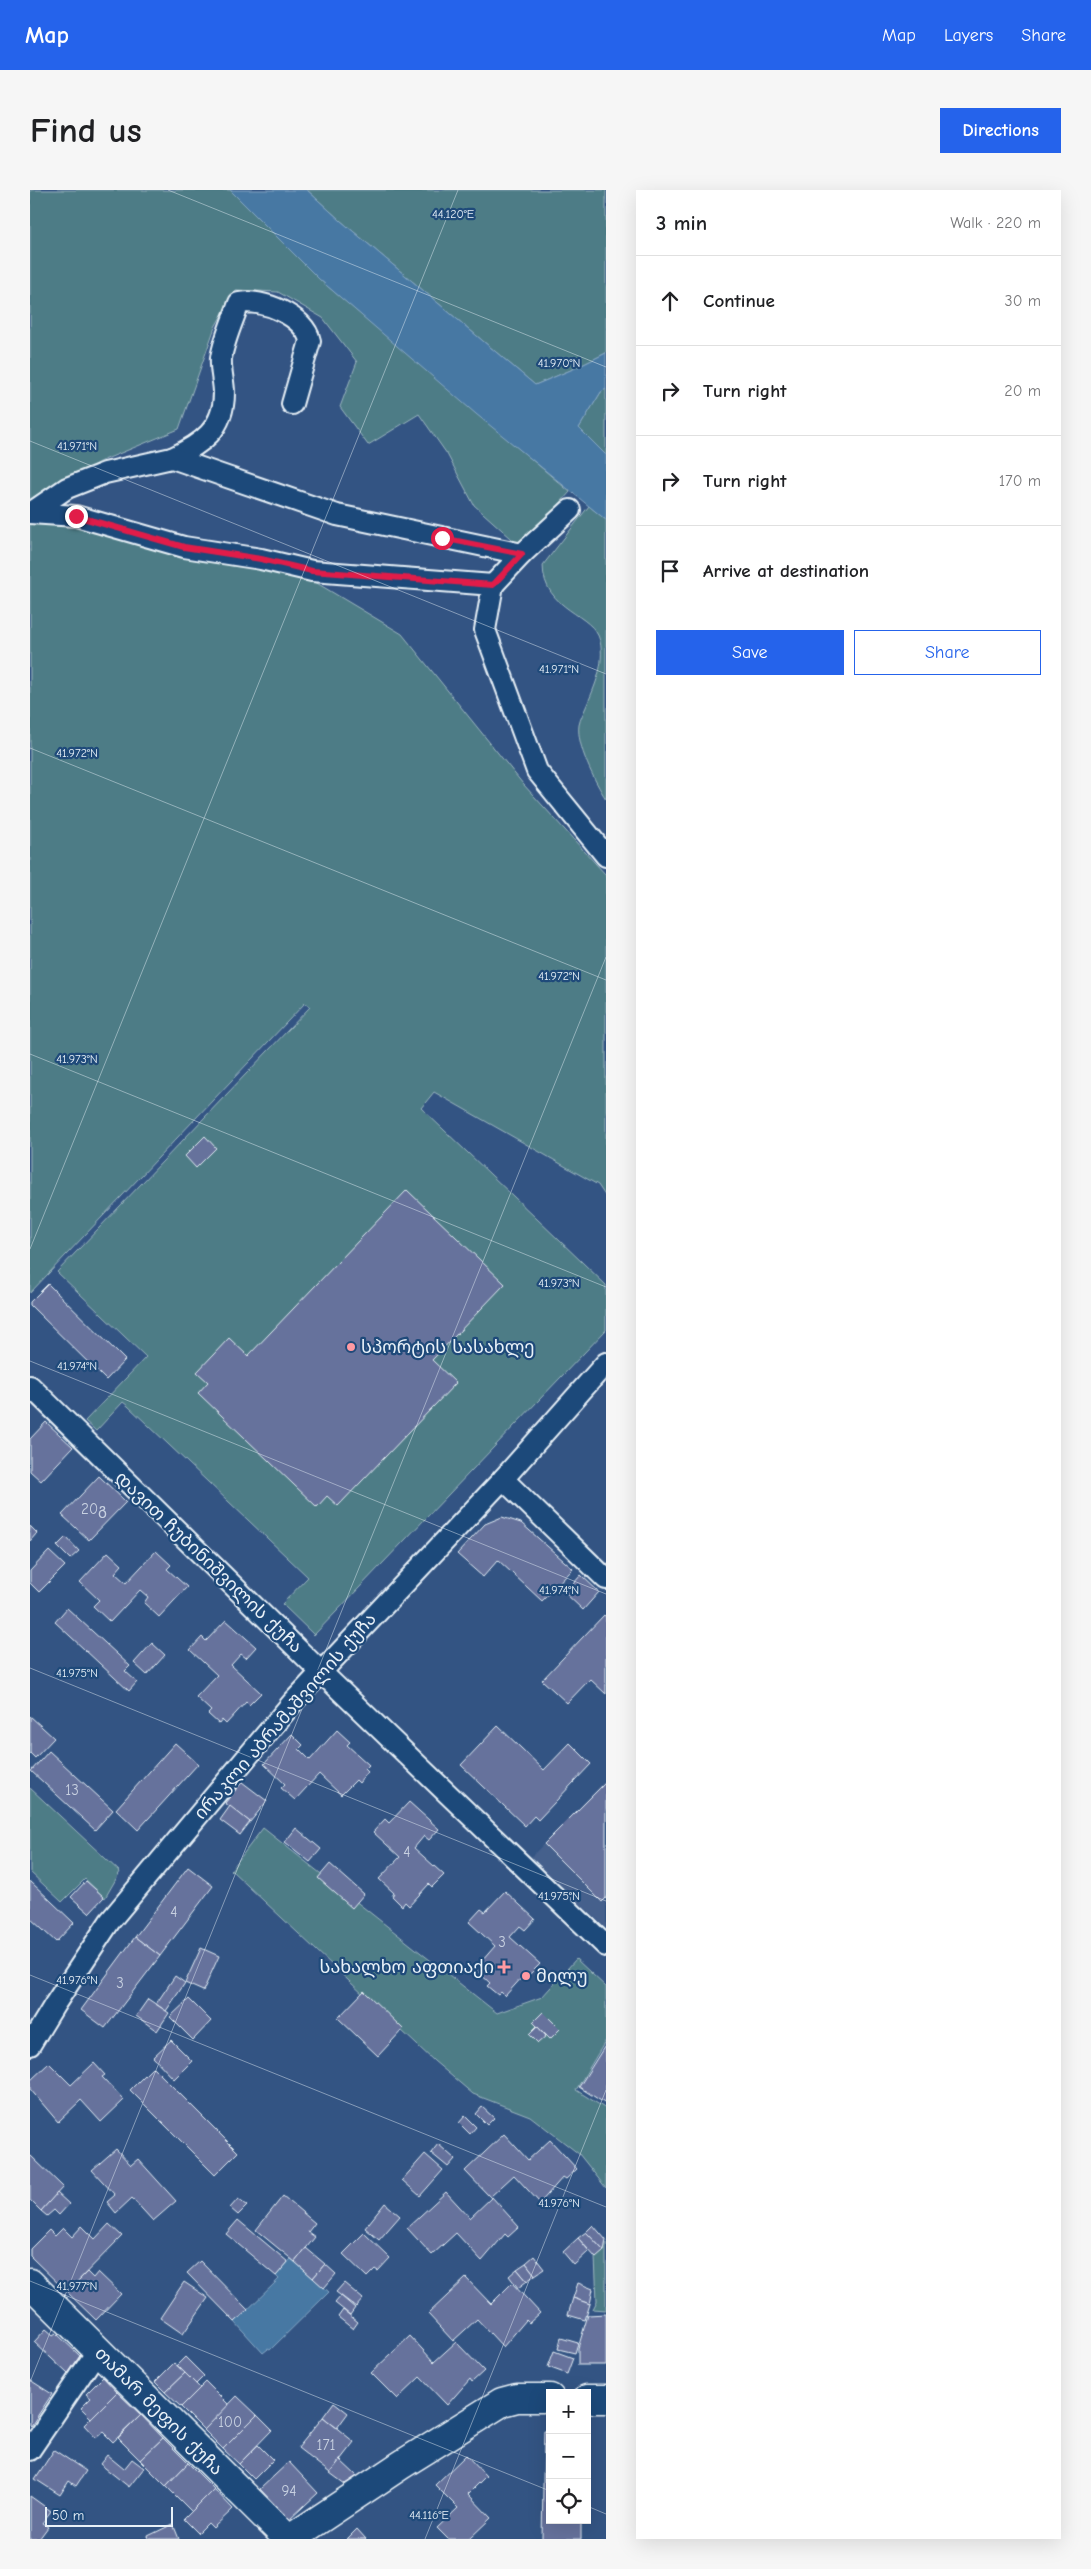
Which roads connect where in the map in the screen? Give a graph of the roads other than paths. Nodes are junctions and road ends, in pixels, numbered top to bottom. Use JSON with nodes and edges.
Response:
{"nodes":[{"id":1,"x":292,"y":404,"type":"dead end"},
{"id":2,"x":172,"y":458,"type":"junction"},
{"id":3,"x":570,"y":510,"type":"dead end"},
{"id":4,"x":31,"y":513,"type":"edge"},
{"id":5,"x":522,"y":554,"type":"junction"},
{"id":6,"x":493,"y":585,"type":"junction"},
{"id":7,"x":606,"y":856,"type":"edge"},
{"id":8,"x":606,"y":1363,"type":"edge"},
{"id":9,"x":30,"y":1386,"type":"edge"},
{"id":10,"x":503,"y":1479,"type":"junction"},
{"id":11,"x":606,"y":1579,"type":"edge"},
{"id":12,"x":320,"y":1671,"type":"junction"},
{"id":13,"x":606,"y":1946,"type":"edge"},
{"id":14,"x":30,"y":2045,"type":"edge"},
{"id":15,"x":30,"y":2283,"type":"edge"},
{"id":16,"x":98,"y":2350,"type":"junction"},
{"id":17,"x":546,"y":2398,"type":"edge"},
{"id":18,"x":591,"y":2398,"type":"edge"},
{"id":19,"x":606,"y":2398,"type":"edge"},
{"id":20,"x":30,"y":2450,"type":"edge"},
{"id":21,"x":289,"y":2539,"type":"edge"}],
"edges":[{"from":1,"to":2,"type":"street"},
{"from":2,"to":4,"type":"street"},
{"from":2,"to":5,"type":"street"},
{"from":3,"to":5,"type":"street"},
{"from":4,"to":6,"type":"street"},
{"from":5,"to":6,"type":"street"},
{"from":6,"to":7,"type":"street"},
{"from":8,"to":10,"type":"street","name":"ირაკლი აბრამაშვილის ქუჩა"},
{"from":9,"to":12,"type":"street","name":"დავით ჩუბინიშვილის ქუჩა"},
{"from":10,"to":11,"type":"street"},
{"from":10,"to":12,"type":"street","name":"ირაკლი აბრამაშვილის ქუჩა"},
{"from":12,"to":13,"type":"street","name":"დავით ჩუბინიშვილის ქუჩა"},
{"from":12,"to":14,"type":"street","name":"ირაკლი აბრამაშვილის ქუჩა"},
{"from":15,"to":16,"type":"street","name":"თამარ მეფის ქუჩა"},
{"from":16,"to":20,"type":"street"},
{"from":16,"to":21,"type":"street","name":"თამარ მეფის ქუჩა"},
{"from":17,"to":21,"type":"street"},
{"from":18,"to":19,"type":"street"}]}
